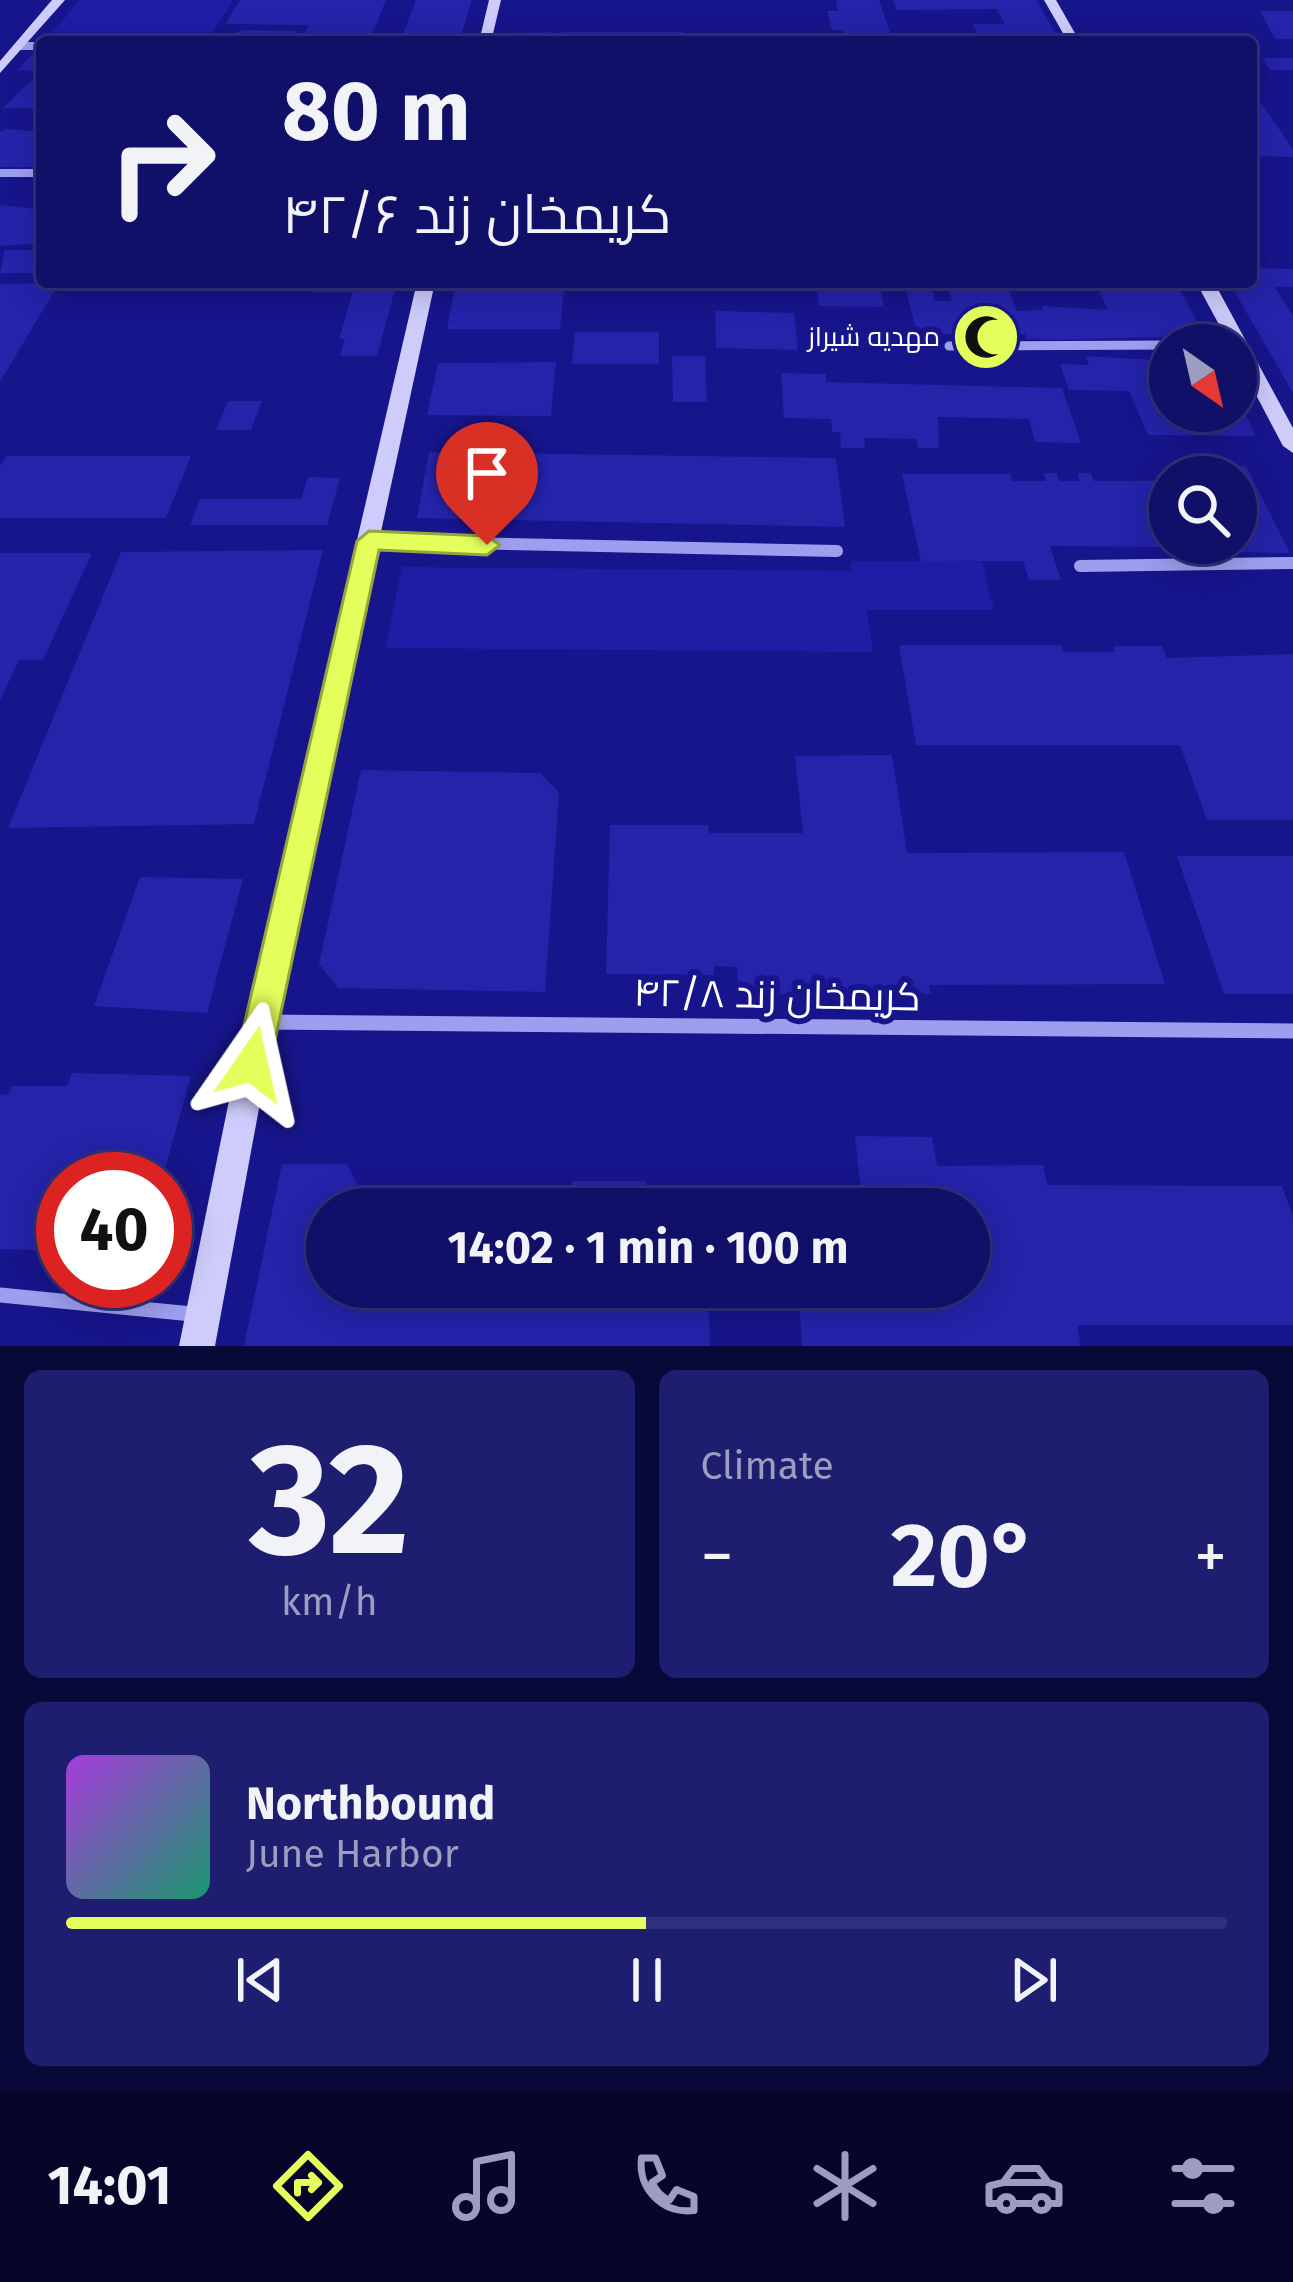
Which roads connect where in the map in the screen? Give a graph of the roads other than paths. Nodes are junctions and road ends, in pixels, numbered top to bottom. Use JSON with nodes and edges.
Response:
{"nodes":[{"id":1,"x":59,"y":0,"type":"edge"},
{"id":2,"x":496,"y":0,"type":"edge"},
{"id":3,"x":1050,"y":0,"type":"edge"},
{"id":4,"x":487,"y":36,"type":"edge"},
{"id":5,"x":1071,"y":36,"type":"edge"},
{"id":6,"x":20,"y":46,"type":"junction"},
{"id":7,"x":36,"y":46,"type":"edge"},
{"id":8,"x":0,"y":69,"type":"edge"},
{"id":9,"x":0,"y":173,"type":"edge"},
{"id":10,"x":36,"y":173,"type":"edge"},
{"id":11,"x":426,"y":288,"type":"edge"},
{"id":12,"x":1207,"y":288,"type":"edge"},
{"id":13,"x":1227,"y":324,"type":"edge"},
{"id":14,"x":1149,"y":345,"type":"edge"},
{"id":15,"x":949,"y":346,"type":"dead end"},
{"id":16,"x":1257,"y":380,"type":"edge"},
{"id":17,"x":1293,"y":446,"type":"edge"},
{"id":18,"x":369,"y":541,"type":"junction"},
{"id":19,"x":837,"y":551,"type":"dead end"},
{"id":20,"x":1293,"y":563,"type":"edge"},
{"id":21,"x":1080,"y":566,"type":"dead end"},
{"id":22,"x":260,"y":1022,"type":"junction"},
{"id":23,"x":1293,"y":1031,"type":"edge"},
{"id":24,"x":0,"y":1295,"type":"edge"},
{"id":25,"x":201,"y":1330,"type":"edge"}],
"edges":[{"from":1,"to":6,"type":"street"},
{"from":2,"to":4,"type":"street"},
{"from":3,"to":5,"type":"street"},
{"from":6,"to":7,"type":"street"},
{"from":6,"to":8,"type":"street"},
{"from":9,"to":10,"type":"street"},
{"from":11,"to":18,"type":"street"},
{"from":12,"to":13,"type":"street"},
{"from":14,"to":15,"type":"street"},
{"from":16,"to":17,"type":"street"},
{"from":18,"to":19,"type":"street"},
{"from":18,"to":22,"type":"street"},
{"from":20,"to":21,"type":"street"},
{"from":22,"to":23,"type":"street","name":"کریمخان زند ۴۲/۸"},
{"from":22,"to":25,"type":"street"},
{"from":24,"to":25,"type":"street"}]}
